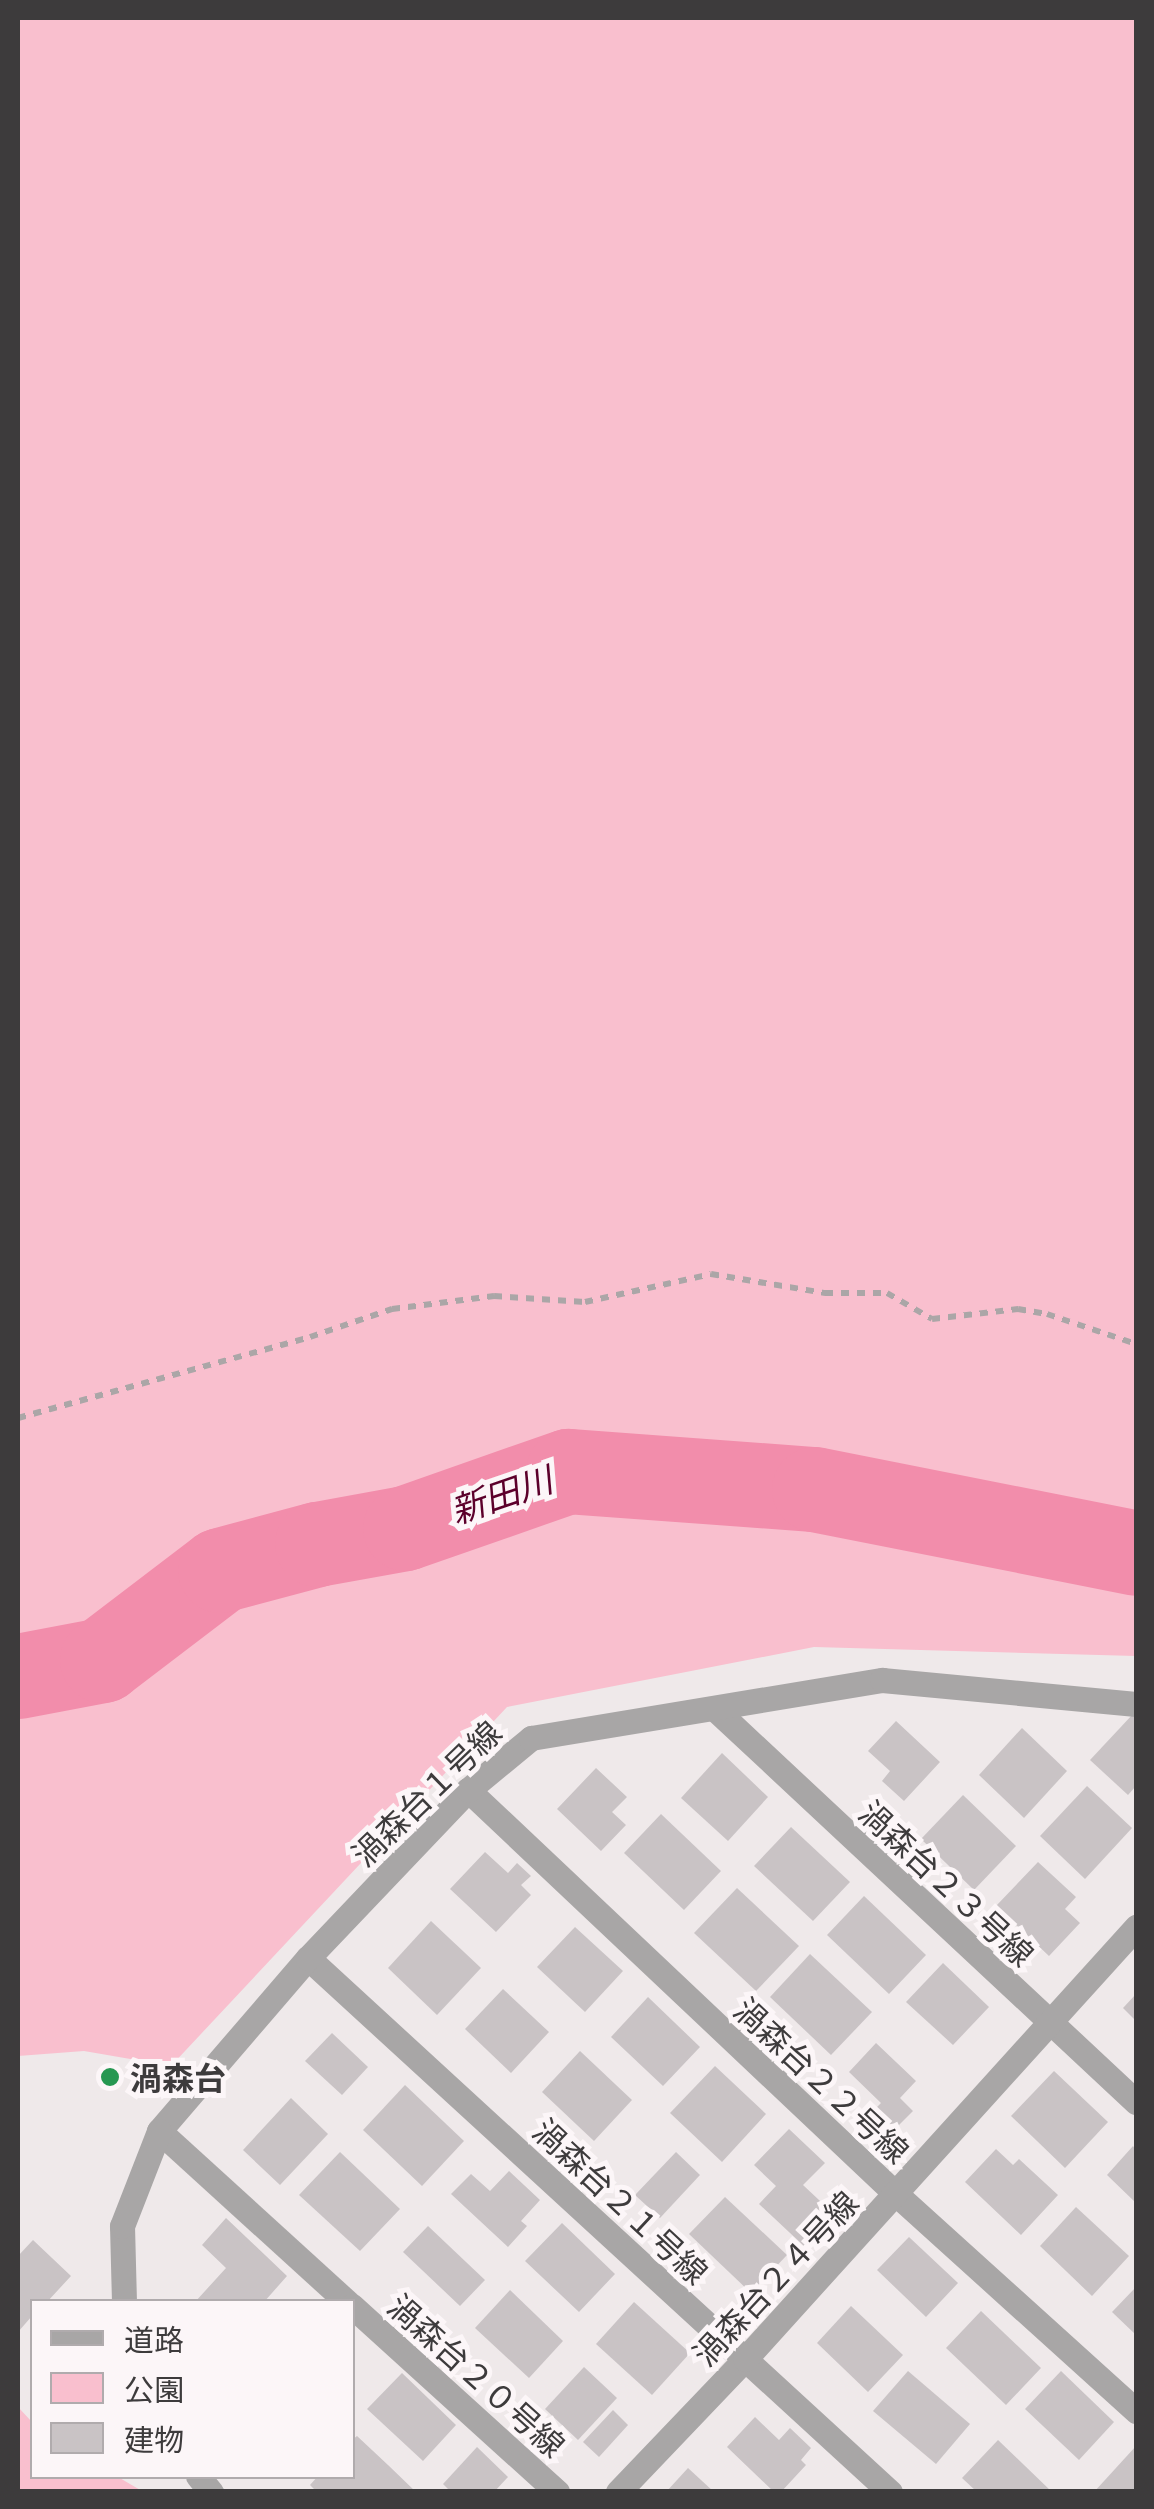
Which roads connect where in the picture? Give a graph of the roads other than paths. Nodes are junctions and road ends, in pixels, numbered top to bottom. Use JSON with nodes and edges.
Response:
{"nodes":[{"id":1,"x":1136,"y":1704,"type":"edge"},
{"id":2,"x":714,"y":1709,"type":"junction"},
{"id":3,"x":468,"y":1790,"type":"junction"},
{"id":4,"x":1136,"y":1926,"type":"edge"},
{"id":5,"x":308,"y":1958,"type":"junction"},
{"id":6,"x":1050,"y":2024,"type":"junction"},
{"id":7,"x":1136,"y":2102,"type":"edge"},
{"id":8,"x":159,"y":2131,"type":"junction"},
{"id":9,"x":896,"y":2194,"type":"junction"},
{"id":10,"x":124,"y":2299,"type":"edge"},
{"id":11,"x":344,"y":2299,"type":"edge"},
{"id":12,"x":355,"y":2309,"type":"edge"},
{"id":13,"x":745,"y":2360,"type":"junction"},
{"id":14,"x":1136,"y":2411,"type":"edge"},
{"id":15,"x":557,"y":2492,"type":"edge"},
{"id":16,"x":618,"y":2492,"type":"edge"},
{"id":17,"x":890,"y":2492,"type":"edge"}],
"edges":[{"from":1,"to":2,"type":"street","name":"渦森台１号線"},
{"from":2,"to":3,"type":"street","name":"渦森台１号線"},
{"from":2,"to":6,"type":"street","name":"渦森台２３号線"},
{"from":3,"to":5,"type":"street","name":"渦森台１号線"},
{"from":3,"to":9,"type":"street","name":"渦森台２２号線"},
{"from":4,"to":6,"type":"street","name":"渦森台２４号線"},
{"from":5,"to":8,"type":"street","name":"渦森台１号線"},
{"from":5,"to":13,"type":"street","name":"渦森台２１号線"},
{"from":6,"to":7,"type":"street","name":"渦森台２３号線"},
{"from":6,"to":9,"type":"street","name":"渦森台２４号線"},
{"from":8,"to":10,"type":"street","name":"渦森台１号線"},
{"from":8,"to":11,"type":"street","name":"渦森台２０号線"},
{"from":9,"to":13,"type":"street","name":"渦森台２４号線"},
{"from":9,"to":14,"type":"street","name":"渦森台２２号線"},
{"from":12,"to":15,"type":"street","name":"渦森台２０号線"},
{"from":13,"to":16,"type":"street","name":"渦森台２４号線"},
{"from":13,"to":17,"type":"street","name":"渦森台２１号線"}]}
